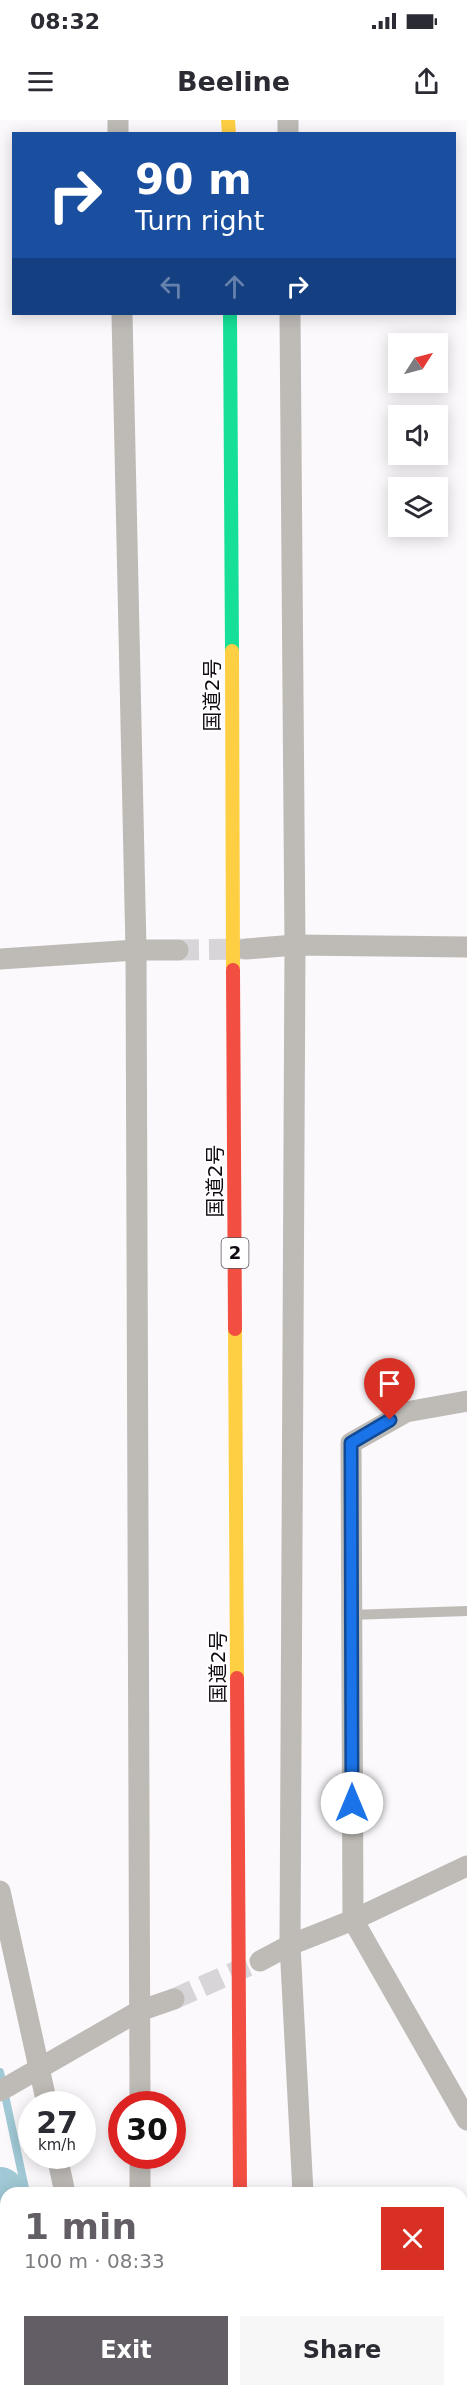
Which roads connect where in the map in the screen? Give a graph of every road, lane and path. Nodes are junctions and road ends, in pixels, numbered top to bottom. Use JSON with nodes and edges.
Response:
{"nodes":[{"id":1,"x":122,"y":315,"type":"edge"},
{"id":2,"x":230,"y":315,"type":"edge"},
{"id":3,"x":290,"y":315,"type":"edge"},
{"id":4,"x":296,"y":945,"type":"junction"},
{"id":5,"x":467,"y":947,"type":"edge"},
{"id":6,"x":246,"y":949,"type":"tunnel mouth"},
{"id":7,"x":136,"y":950,"type":"junction"},
{"id":8,"x":178,"y":950,"type":"tunnel mouth"},
{"id":9,"x":0,"y":959,"type":"edge"},
{"id":10,"x":467,"y":1401,"type":"edge"},
{"id":11,"x":467,"y":1611,"type":"edge"},
{"id":12,"x":350,"y":1616,"type":"junction"},
{"id":13,"x":467,"y":1866,"type":"edge"},
{"id":14,"x":0,"y":1891,"type":"edge"},
{"id":15,"x":353,"y":1920,"type":"junction"},
{"id":16,"x":290,"y":1945,"type":"junction"},
{"id":17,"x":260,"y":1961,"type":"tunnel mouth"},
{"id":18,"x":174,"y":1999,"type":"tunnel mouth"},
{"id":19,"x":139,"y":2011,"type":"junction"},
{"id":20,"x":39,"y":2068,"type":"junction"},
{"id":21,"x":0,"y":2091,"type":"edge"},
{"id":22,"x":44,"y":2091,"type":"edge"},
{"id":23,"x":140,"y":2091,"type":"edge"},
{"id":24,"x":467,"y":2120,"type":"edge"},
{"id":25,"x":60,"y":2169,"type":"edge"},
{"id":26,"x":140,"y":2169,"type":"edge"},
{"id":27,"x":64,"y":2187,"type":"edge"},
{"id":28,"x":140,"y":2187,"type":"edge"},
{"id":29,"x":240,"y":2187,"type":"edge"},
{"id":30,"x":303,"y":2187,"type":"edge"}],
"edges":[{"from":1,"to":7,"type":"street"},
{"from":2,"to":29,"type":"highway","name":"国道2号","number":"2"},
{"from":3,"to":4,"type":"street"},
{"from":4,"to":5,"type":"street"},
{"from":4,"to":6,"type":"street"},
{"from":4,"to":16,"type":"street"},
{"from":7,"to":8,"type":"street"},
{"from":7,"to":9,"type":"street"},
{"from":7,"to":19,"type":"street"},
{"from":10,"to":12,"type":"street"},
{"from":11,"to":12,"type":"lane"},
{"from":12,"to":15,"type":"street"},
{"from":13,"to":15,"type":"street"},
{"from":14,"to":20,"type":"street"},
{"from":15,"to":16,"type":"street"},
{"from":15,"to":24,"type":"street"},
{"from":16,"to":17,"type":"street"},
{"from":16,"to":30,"type":"street"},
{"from":18,"to":19,"type":"street"},
{"from":19,"to":20,"type":"street"},
{"from":19,"to":23,"type":"street"},
{"from":20,"to":21,"type":"street"},
{"from":20,"to":22,"type":"street"},
{"from":25,"to":27,"type":"street"},
{"from":26,"to":28,"type":"street"}]}
